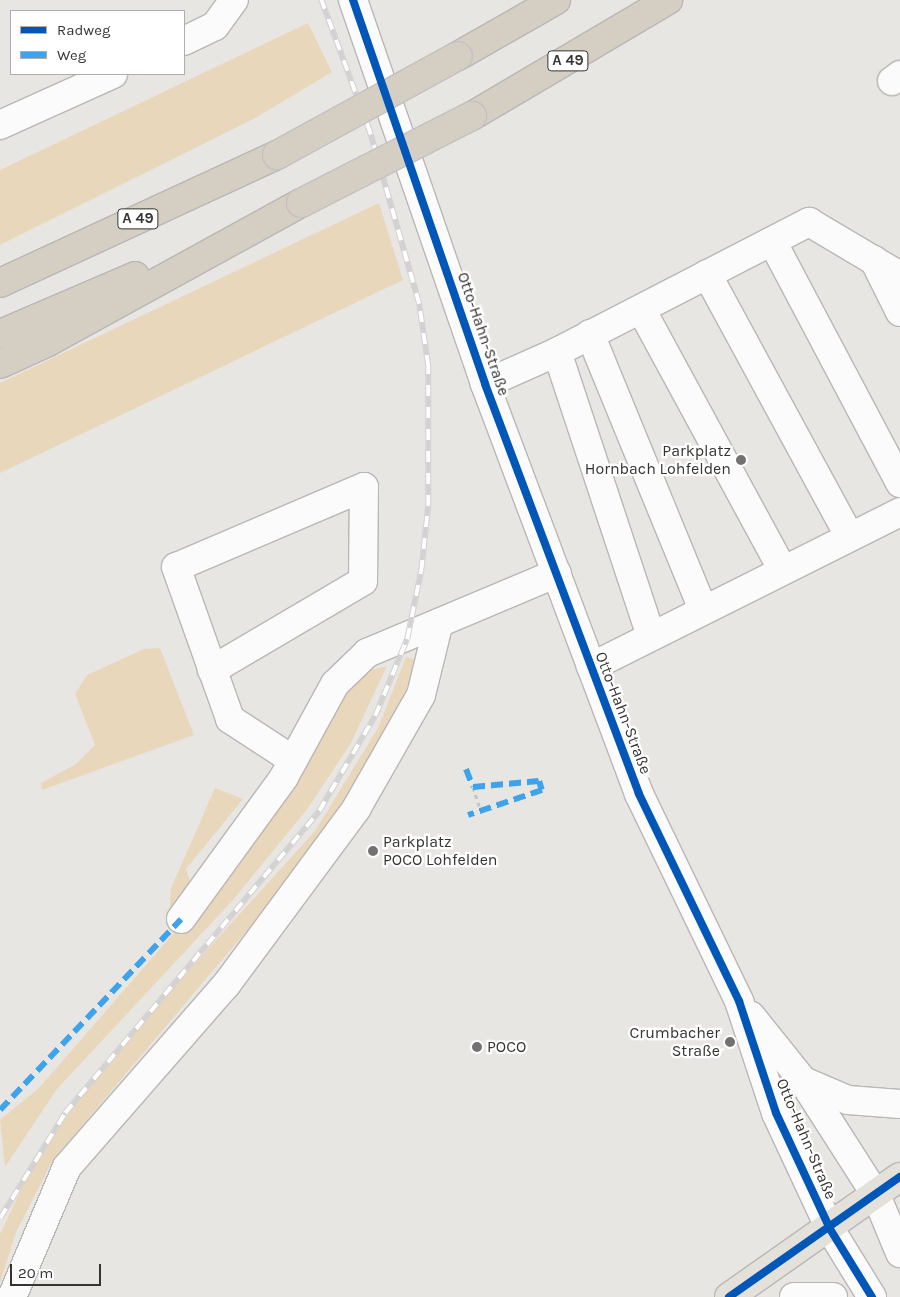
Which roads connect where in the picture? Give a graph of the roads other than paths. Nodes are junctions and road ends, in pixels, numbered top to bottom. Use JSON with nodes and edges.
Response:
{"nodes":[{"id":1,"x":234,"y":0,"type":"edge"},
{"id":2,"x":353,"y":0,"type":"edge"},
{"id":3,"x":556,"y":0,"type":"edge"},
{"id":4,"x":668,"y":0,"type":"edge"},
{"id":5,"x":185,"y":41,"type":"edge"},
{"id":6,"x":111,"y":75,"type":"edge"},
{"id":7,"x":0,"y":125,"type":"edge"},
{"id":8,"x":275,"y":216,"type":"junction"},
{"id":9,"x":772,"y":241,"type":"junction"},
{"id":10,"x":874,"y":260,"type":"junction"},
{"id":11,"x":707,"y":274,"type":"junction"},
{"id":12,"x":900,"y":276,"type":"edge"},
{"id":13,"x":0,"y":283,"type":"edge"},
{"id":14,"x":641,"y":308,"type":"junction"},
{"id":15,"x":900,"y":312,"type":"edge"},
{"id":16,"x":0,"y":334,"type":"edge"},
{"id":17,"x":590,"y":334,"type":"junction"},
{"id":18,"x":557,"y":352,"type":"junction"},
{"id":19,"x":0,"y":364,"type":"edge"},
{"id":20,"x":485,"y":384,"type":"junction"},
{"id":21,"x":900,"y":483,"type":"edge"},
{"id":22,"x":900,"y":512,"type":"edge"},
{"id":23,"x":850,"y":537,"type":"junction"},
{"id":24,"x":783,"y":570,"type":"junction"},
{"id":25,"x":557,"y":573,"type":"junction"},
{"id":26,"x":703,"y":610,"type":"junction"},
{"id":27,"x":438,"y":626,"type":"junction"},
{"id":28,"x":651,"y":636,"type":"junction"},
{"id":29,"x":590,"y":667,"type":"junction"},
{"id":30,"x":212,"y":670,"type":"junction"},
{"id":31,"x":293,"y":760,"type":"junction"},
{"id":32,"x":181,"y":919,"type":"dead end"},
{"id":33,"x":739,"y":1001,"type":"junction"},
{"id":34,"x":803,"y":1081,"type":"junction"},
{"id":35,"x":900,"y":1104,"type":"edge"},
{"id":36,"x":900,"y":1177,"type":"edge"},
{"id":37,"x":876,"y":1195,"type":"junction"},
{"id":38,"x":830,"y":1229,"type":"junction"},
{"id":39,"x":900,"y":1253,"type":"edge"},
{"id":40,"x":12,"y":1297,"type":"edge"},
{"id":41,"x":729,"y":1297,"type":"edge"},
{"id":42,"x":794,"y":1297,"type":"edge"},
{"id":43,"x":834,"y":1297,"type":"edge"},
{"id":44,"x":872,"y":1297,"type":"edge"}],
"edges":[{"from":1,"to":5,"type":"street"},
{"from":2,"to":20,"type":"street","name":"Otto-Hahn-Straße"},
{"from":3,"to":13,"type":"highway","number":"A 49","bridge":true},
{"from":4,"to":8,"type":"highway","number":"A 49","bridge":true},
{"from":6,"to":7,"type":"street"},
{"from":8,"to":16,"type":"highway","number":"A 49"},
{"from":8,"to":19,"type":"highway"},
{"from":9,"to":10,"type":"street"},
{"from":9,"to":11,"type":"street"},
{"from":9,"to":21,"type":"street"},
{"from":10,"to":12,"type":"street"},
{"from":10,"to":15,"type":"street"},
{"from":11,"to":14,"type":"street"},
{"from":11,"to":23,"type":"street"},
{"from":14,"to":17,"type":"street"},
{"from":14,"to":24,"type":"street"},
{"from":17,"to":18,"type":"street"},
{"from":17,"to":26,"type":"street"},
{"from":18,"to":20,"type":"street"},
{"from":18,"to":28,"type":"street"},
{"from":20,"to":25,"type":"street","name":"Otto-Hahn-Straße"},
{"from":22,"to":23,"type":"street"},
{"from":23,"to":24,"type":"street"},
{"from":24,"to":26,"type":"street"},
{"from":25,"to":27,"type":"street"},
{"from":25,"to":29,"type":"street","name":"Otto-Hahn-Straße"},
{"from":26,"to":28,"type":"street"},
{"from":27,"to":31,"type":"street"},
{"from":27,"to":40,"type":"street"},
{"from":28,"to":29,"type":"street"},
{"from":29,"to":33,"type":"street","name":"Otto-Hahn-Straße"},
{"from":30,"to":30,"type":"street"},
{"from":30,"to":31,"type":"street"},
{"from":31,"to":32,"type":"street"},
{"from":33,"to":34,"type":"street","name":"Otto-Hahn-Straße"},
{"from":33,"to":38,"type":"street","name":"Otto-Hahn-Straße"},
{"from":34,"to":35,"type":"street","name":"Otto-Hahn-Straße"},
{"from":34,"to":37,"type":"street","name":"Otto-Hahn-Straße"},
{"from":36,"to":37,"type":"main road"},
{"from":37,"to":38,"type":"main road"},
{"from":37,"to":39,"type":"street","name":"Otto-Hahn-Straße"},
{"from":38,"to":41,"type":"main road"},
{"from":38,"to":44,"type":"street","name":"Otto-Hahn-Straße"},
{"from":42,"to":43,"type":"street"}]}
